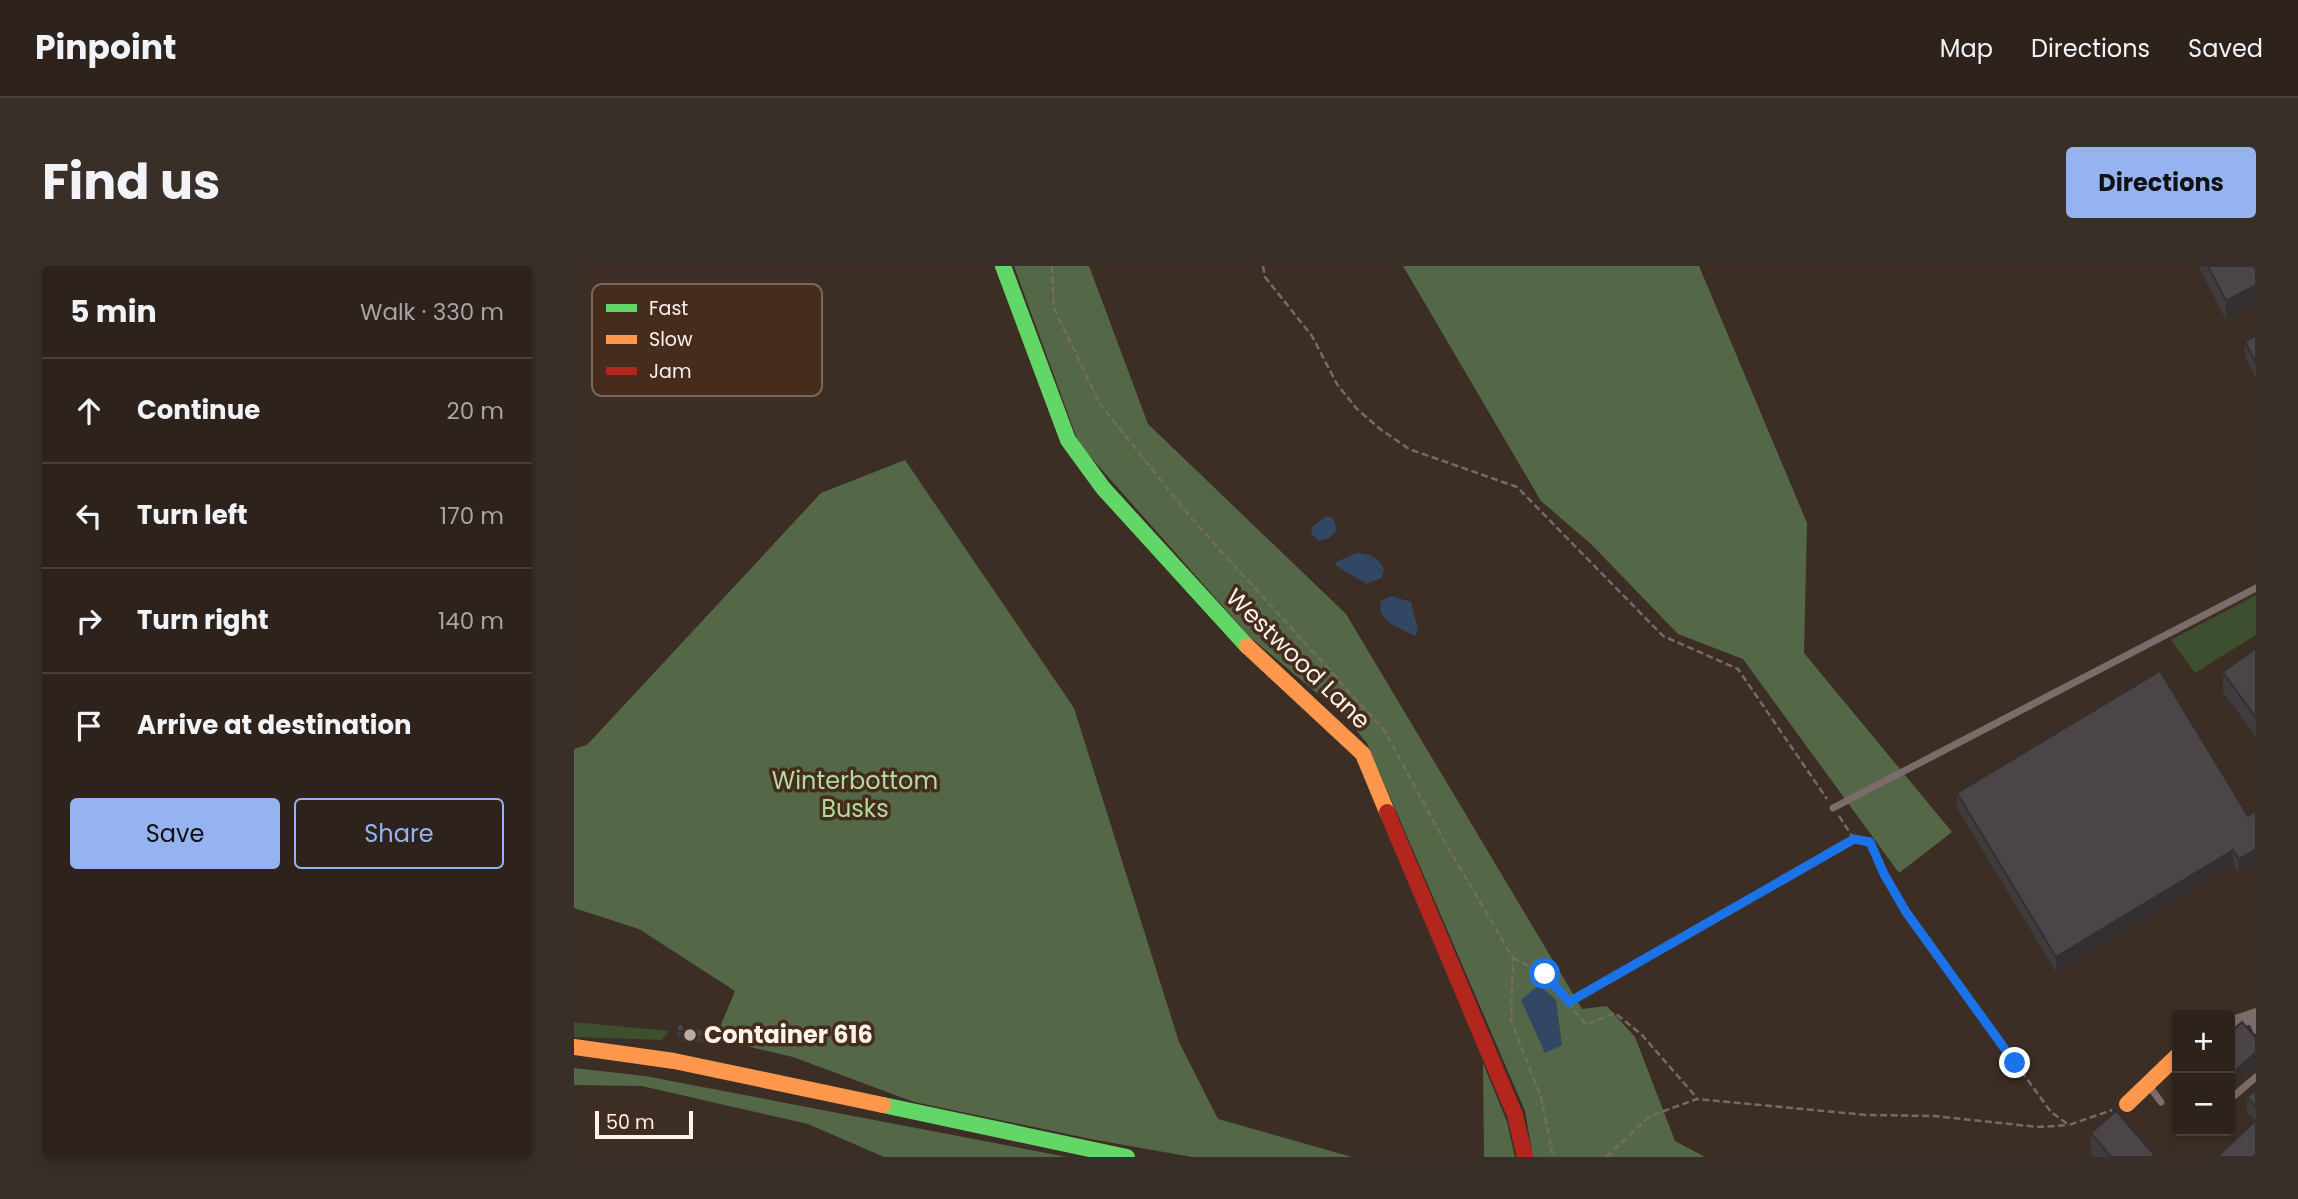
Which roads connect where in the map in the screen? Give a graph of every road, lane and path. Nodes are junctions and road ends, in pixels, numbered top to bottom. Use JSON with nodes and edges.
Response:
{"nodes":[{"id":1,"x":1003,"y":266,"type":"edge"},
{"id":2,"x":1263,"y":266,"type":"edge"},
{"id":3,"x":2256,"y":588,"type":"edge"},
{"id":4,"x":1833,"y":808,"type":"junction"},
{"id":5,"x":1854,"y":839,"type":"junction"},
{"id":6,"x":1513,"y":958,"type":"dead end"},
{"id":7,"x":1569,"y":1002,"type":"junction"},
{"id":8,"x":2254,"y":1020,"type":"edge"},
{"id":9,"x":2235,"y":1023,"type":"edge"},
{"id":10,"x":574,"y":1047,"type":"edge"},
{"id":11,"x":2172,"y":1061,"type":"edge"},
{"id":12,"x":2256,"y":1077,"type":"edge"},
{"id":13,"x":2148,"y":1085,"type":"junction"},
{"id":14,"x":2235,"y":1095,"type":"dead end"},
{"id":15,"x":1697,"y":1099,"type":"junction"},
{"id":16,"x":2161,"y":1102,"type":"dead end"},
{"id":17,"x":2127,"y":1104,"type":"joint"},
{"id":18,"x":2069,"y":1125,"type":"junction"},
{"id":19,"x":1127,"y":1157,"type":"edge"},
{"id":20,"x":1525,"y":1157,"type":"edge"},
{"id":21,"x":1606,"y":1157,"type":"edge"}],
"edges":[{"from":1,"to":20,"type":"main road","name":"Westwood Lane"},
{"from":2,"to":4,"type":"path"},
{"from":3,"to":4,"type":"lane"},
{"from":4,"to":5,"type":"path"},
{"from":5,"to":7,"type":"path"},
{"from":5,"to":18,"type":"path"},
{"from":6,"to":7,"type":"path"},
{"from":7,"to":15,"type":"path"},
{"from":8,"to":9,"type":"street"},
{"from":10,"to":19,"type":"main road"},
{"from":11,"to":13,"type":"main road"},
{"from":12,"to":14,"type":"lane"},
{"from":13,"to":16,"type":"lane"},
{"from":13,"to":17,"type":"main road"},
{"from":15,"to":18,"type":"path"},
{"from":15,"to":21,"type":"path"},
{"from":17,"to":18,"type":"path"}]}
